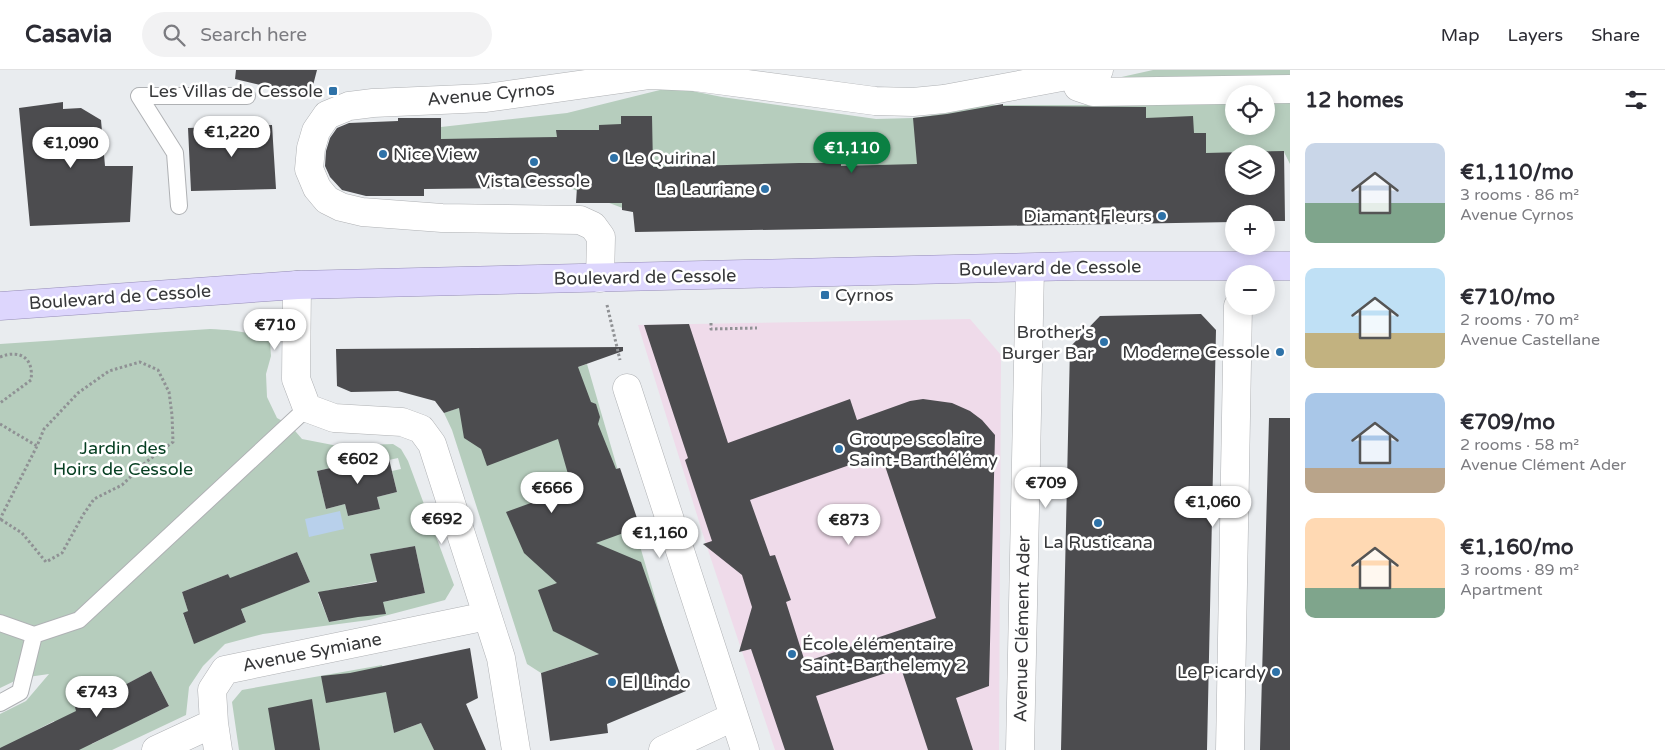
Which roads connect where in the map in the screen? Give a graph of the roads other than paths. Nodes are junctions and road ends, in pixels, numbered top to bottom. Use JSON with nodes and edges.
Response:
{"nodes":[{"id":1,"x":1099,"y":70,"type":"edge"},
{"id":2,"x":1073,"y":76,"type":"junction"},
{"id":3,"x":1290,"y":90,"type":"edge"},
{"id":4,"x":247,"y":96,"type":"dead end"},
{"id":5,"x":179,"y":206,"type":"dead end"},
{"id":6,"x":1290,"y":266,"type":"edge"},
{"id":7,"x":1275,"y":267,"type":"edge"},
{"id":8,"x":1030,"y":268,"type":"junction"},
{"id":9,"x":1225,"y":270,"type":"edge"},
{"id":10,"x":600,"y":278,"type":"junction"},
{"id":11,"x":298,"y":285,"type":"junction"},
{"id":12,"x":0,"y":306,"type":"edge"},
{"id":13,"x":1238,"y":315,"type":"edge"},
{"id":14,"x":627,"y":388,"type":"road end"},
{"id":15,"x":307,"y":408,"type":"junction"},
{"id":16,"x":487,"y":616,"type":"junction"},
{"id":17,"x":0,"y":623,"type":"edge"},
{"id":18,"x":34,"y":635,"type":"junction"},
{"id":19,"x":0,"y":703,"type":"edge"},
{"id":20,"x":733,"y":717,"type":"junction"},
{"id":21,"x":214,"y":723,"type":"junction"},
{"id":22,"x":156,"y":750,"type":"edge"},
{"id":23,"x":218,"y":750,"type":"edge"},
{"id":24,"x":516,"y":750,"type":"edge"},
{"id":25,"x":663,"y":750,"type":"edge"},
{"id":26,"x":745,"y":750,"type":"edge"},
{"id":27,"x":1020,"y":750,"type":"edge"},
{"id":28,"x":1230,"y":750,"type":"edge"}],
"edges":[{"from":1,"to":2,"type":"street","name":"Avenue Cyrnos"},
{"from":2,"to":3,"type":"street"},
{"from":2,"to":10,"type":"street","name":"Avenue Cyrnos"},
{"from":4,"to":5,"type":"lane"},
{"from":6,"to":7,"type":"main road","name":"Boulevard de Cessole"},
{"from":8,"to":9,"type":"main road","name":"Boulevard de Cessole"},
{"from":8,"to":10,"type":"main road","name":"Boulevard de Cessole"},
{"from":8,"to":27,"type":"street","name":"Avenue Clément Ader"},
{"from":10,"to":11,"type":"main road","name":"Boulevard de Cessole"},
{"from":11,"to":12,"type":"main road","name":"Boulevard de Cessole"},
{"from":11,"to":15,"type":"street"},
{"from":13,"to":28,"type":"street"},
{"from":14,"to":20,"type":"street"},
{"from":15,"to":16,"type":"street"},
{"from":15,"to":18,"type":"lane"},
{"from":16,"to":21,"type":"street","name":"Avenue Symiane"},
{"from":16,"to":24,"type":"street"},
{"from":17,"to":18,"type":"lane"},
{"from":18,"to":19,"type":"lane"},
{"from":20,"to":25,"type":"street"},
{"from":20,"to":26,"type":"street"},
{"from":21,"to":22,"type":"street"},
{"from":21,"to":23,"type":"street","name":"Avenue Symiane"}]}
